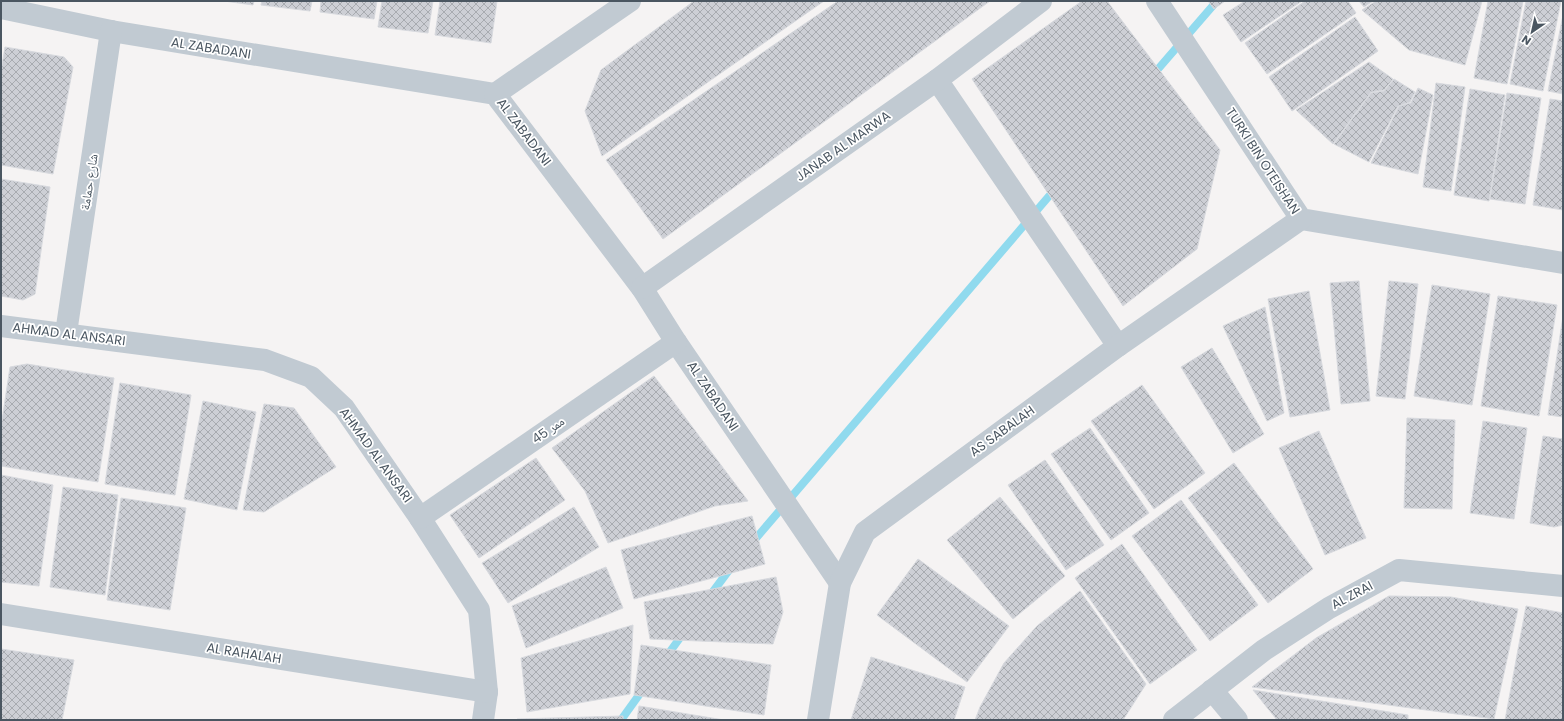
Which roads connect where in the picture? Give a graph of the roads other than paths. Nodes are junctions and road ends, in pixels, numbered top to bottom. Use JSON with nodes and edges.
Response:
{"nodes":[{"id":1,"x":630,"y":1,"type":"edge"},
{"id":2,"x":1042,"y":1,"type":"edge"},
{"id":3,"x":1157,"y":1,"type":"edge"},
{"id":4,"x":1,"y":8,"type":"edge"},
{"id":5,"x":111,"y":31,"type":"junction"},
{"id":6,"x":937,"y":80,"type":"junction"},
{"id":7,"x":495,"y":94,"type":"junction"},
{"id":8,"x":1301,"y":219,"type":"junction"},
{"id":9,"x":1563,"y":262,"type":"edge"},
{"id":10,"x":642,"y":288,"type":"junction"},
{"id":11,"x":1,"y":328,"type":"edge"},
{"id":12,"x":66,"y":333,"type":"junction"},
{"id":13,"x":676,"y":342,"type":"junction"},
{"id":14,"x":1118,"y":346,"type":"junction"},
{"id":15,"x":420,"y":518,"type":"junction"},
{"id":16,"x":840,"y":583,"type":"junction"},
{"id":17,"x":1563,"y":586,"type":"edge"},
{"id":18,"x":1,"y":614,"type":"edge"},
{"id":19,"x":1212,"y":690,"type":"junction"},
{"id":20,"x":487,"y":692,"type":"junction"},
{"id":21,"x":483,"y":720,"type":"edge"},
{"id":22,"x":818,"y":720,"type":"edge"},
{"id":23,"x":1174,"y":720,"type":"edge"},
{"id":24,"x":1237,"y":720,"type":"edge"}],
"edges":[{"from":1,"to":7,"type":"street"},
{"from":2,"to":6,"type":"street","name":"JANAB AL MARWA"},
{"from":3,"to":8,"type":"street","name":"TURKI BIN OTEISHAN"},
{"from":4,"to":5,"type":"street","name":"AL ZABADANI"},
{"from":5,"to":7,"type":"street","name":"AL ZABADANI"},
{"from":5,"to":12,"type":"street","name":"شارع حمامة"},
{"from":6,"to":10,"type":"street","name":"JANAB AL MARWA"},
{"from":6,"to":14,"type":"street"},
{"from":7,"to":10,"type":"street","name":"AL ZABADANI"},
{"from":8,"to":9,"type":"street","name":"TURKI BIN OTEISHAN"},
{"from":8,"to":14,"type":"street","name":"AS SABALAH"},
{"from":10,"to":13,"type":"street","name":"AL ZABADANI"},
{"from":11,"to":12,"type":"street","name":"AHMAD AL ANSARI"},
{"from":12,"to":15,"type":"street","name":"AHMAD AL ANSARI"},
{"from":13,"to":15,"type":"street","name":"ممر 45"},
{"from":13,"to":16,"type":"street","name":"AL ZABADANI"},
{"from":14,"to":16,"type":"street","name":"AS SABALAH"},
{"from":15,"to":20,"type":"street","name":"AHMAD AL ANSARI"},
{"from":16,"to":22,"type":"street","name":"AS SABALAH"},
{"from":17,"to":19,"type":"street","name":"AL ZRAI"},
{"from":18,"to":20,"type":"street","name":"AL RAHALAH"},
{"from":19,"to":23,"type":"street","name":"AL ZRAI"},
{"from":19,"to":24,"type":"street"},
{"from":20,"to":21,"type":"street","name":"AHMAD AL ANSARI"}]}
